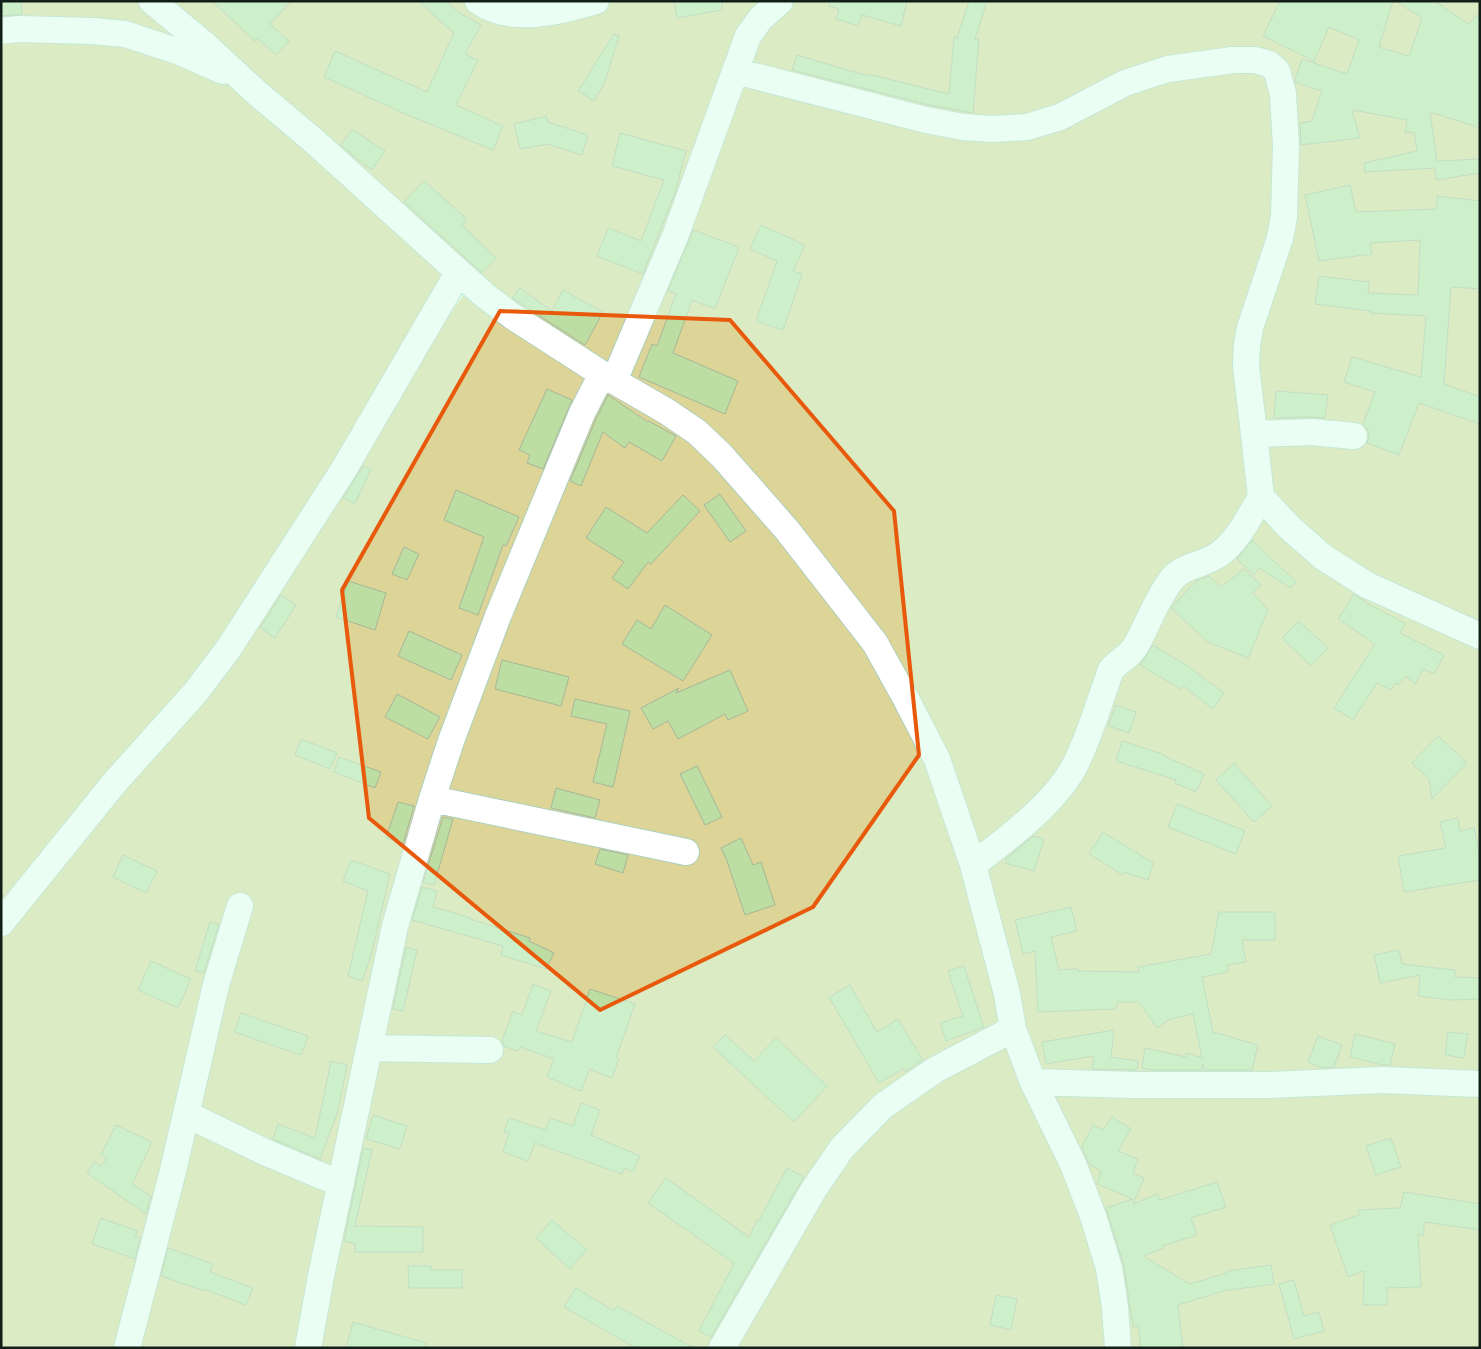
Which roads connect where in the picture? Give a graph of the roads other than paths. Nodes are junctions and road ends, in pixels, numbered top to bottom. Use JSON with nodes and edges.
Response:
{"nodes":[{"id":1,"x":152,"y":1,"type":"edge"},
{"id":2,"x":478,"y":1,"type":"edge"},
{"id":3,"x":596,"y":1,"type":"edge"},
{"id":4,"x":780,"y":1,"type":"edge"},
{"id":5,"x":1,"y":31,"type":"edge"},
{"id":6,"x":735,"y":71,"type":"junction"},
{"id":7,"x":244,"y":80,"type":"junction"},
{"id":8,"x":458,"y":273,"type":"junction"},
{"id":9,"x":608,"y":377,"type":"junction"},
{"id":10,"x":1254,"y":434,"type":"junction"},
{"id":11,"x":1354,"y":436,"type":"dead end"},
{"id":12,"x":1261,"y":496,"type":"junction"},
{"id":13,"x":1480,"y":636,"type":"edge"},
{"id":14,"x":432,"y":799,"type":"junction"},
{"id":15,"x":686,"y":852,"type":"dead end"},
{"id":16,"x":972,"y":865,"type":"junction"},
{"id":17,"x":240,"y":906,"type":"dead end"},
{"id":18,"x":1,"y":923,"type":"edge"},
{"id":19,"x":1013,"y":1029,"type":"junction"},
{"id":20,"x":369,"y":1048,"type":"junction"},
{"id":21,"x":490,"y":1050,"type":"dead end"},
{"id":22,"x":1033,"y":1082,"type":"junction"},
{"id":23,"x":1480,"y":1084,"type":"edge"},
{"id":24,"x":186,"y":1114,"type":"junction"},
{"id":25,"x":341,"y":1184,"type":"junction"},
{"id":26,"x":127,"y":1348,"type":"edge"},
{"id":27,"x":308,"y":1348,"type":"edge"},
{"id":28,"x":722,"y":1348,"type":"edge"},
{"id":29,"x":1118,"y":1348,"type":"edge"}],
"edges":[{"from":1,"to":7,"type":"street"},
{"from":2,"to":3,"type":"street"},
{"from":4,"to":6,"type":"street"},
{"from":5,"to":7,"type":"street"},
{"from":6,"to":9,"type":"street"},
{"from":6,"to":10,"type":"street"},
{"from":7,"to":8,"type":"street"},
{"from":8,"to":9,"type":"street"},
{"from":8,"to":18,"type":"street"},
{"from":9,"to":14,"type":"street"},
{"from":9,"to":16,"type":"street"},
{"from":10,"to":11,"type":"street"},
{"from":10,"to":12,"type":"street"},
{"from":12,"to":13,"type":"street"},
{"from":12,"to":16,"type":"street"},
{"from":14,"to":15,"type":"street"},
{"from":14,"to":20,"type":"street"},
{"from":16,"to":19,"type":"street"},
{"from":17,"to":24,"type":"street"},
{"from":19,"to":22,"type":"street"},
{"from":19,"to":28,"type":"street"},
{"from":20,"to":21,"type":"street"},
{"from":20,"to":25,"type":"street"},
{"from":22,"to":23,"type":"street"},
{"from":22,"to":29,"type":"street"},
{"from":24,"to":25,"type":"street"},
{"from":24,"to":26,"type":"street"},
{"from":25,"to":27,"type":"street"}]}
